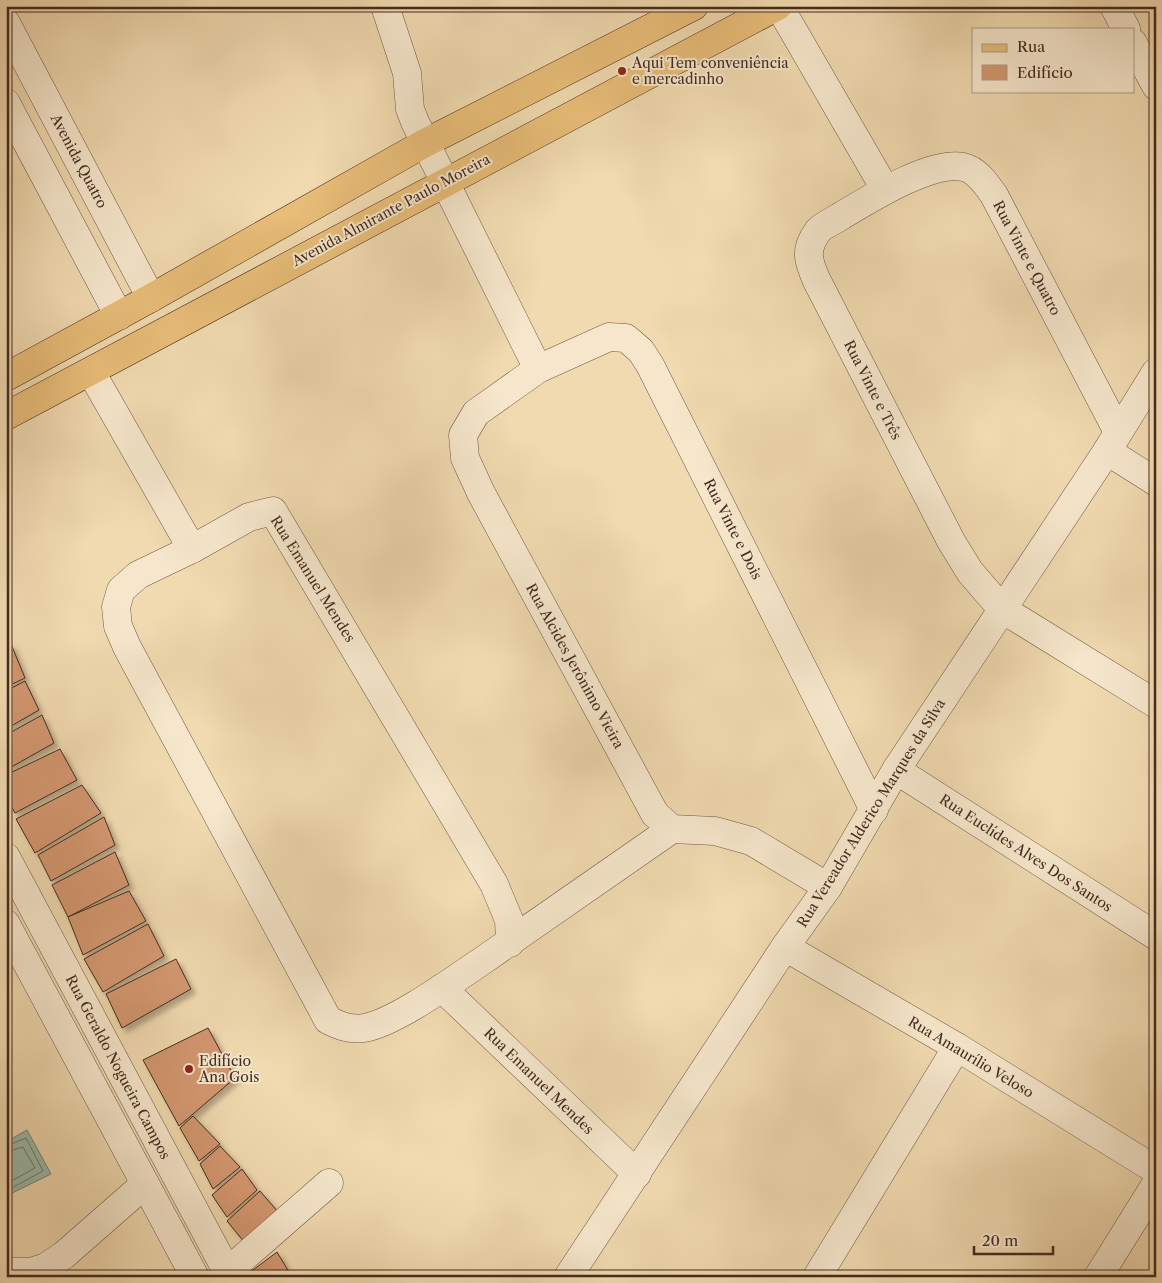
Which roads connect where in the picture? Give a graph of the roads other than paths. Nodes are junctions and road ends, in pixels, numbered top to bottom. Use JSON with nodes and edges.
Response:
{"nodes":[{"id":1,"x":385,"y":6,"type":"edge"},
{"id":2,"x":694,"y":6,"type":"edge"},
{"id":3,"x":778,"y":6,"type":"edge"},
{"id":4,"x":1114,"y":6,"type":"edge"},
{"id":5,"x":6,"y":24,"type":"edge"},
{"id":6,"x":1125,"y":28,"type":"edge"},
{"id":7,"x":1134,"y":45,"type":"edge"},
{"id":8,"x":1156,"y":86,"type":"edge"},
{"id":9,"x":6,"y":103,"type":"edge"},
{"id":10,"x":425,"y":143,"type":"junction"},
{"id":11,"x":444,"y":182,"type":"junction"},
{"id":12,"x":885,"y":189,"type":"junction"},
{"id":13,"x":151,"y":298,"type":"junction"},
{"id":14,"x":119,"y":316,"type":"junction"},
{"id":15,"x":538,"y":369,"type":"junction"},
{"id":16,"x":92,"y":372,"type":"junction"},
{"id":17,"x":1156,"y":372,"type":"edge"},
{"id":18,"x":6,"y":377,"type":"edge"},
{"id":19,"x":6,"y":416,"type":"edge"},
{"id":20,"x":1112,"y":442,"type":"junction"},
{"id":21,"x":1156,"y":482,"type":"edge"},
{"id":22,"x":192,"y":549,"type":"junction"},
{"id":23,"x":1002,"y":609,"type":"junction"},
{"id":24,"x":1156,"y":704,"type":"edge"},
{"id":25,"x":896,"y":770,"type":"junction"},
{"id":26,"x":874,"y":810,"type":"junction"},
{"id":27,"x":672,"y":829,"type":"junction"},
{"id":28,"x":6,"y":857,"type":"edge"},
{"id":29,"x":828,"y":887,"type":"junction"},
{"id":30,"x":6,"y":924,"type":"edge"},
{"id":31,"x":1156,"y":936,"type":"edge"},
{"id":32,"x":510,"y":943,"type":"junction"},
{"id":33,"x":785,"y":947,"type":"junction"},
{"id":34,"x":55,"y":948,"type":"junction"},
{"id":35,"x":27,"y":962,"type":"junction"},
{"id":36,"x":442,"y":988,"type":"junction"},
{"id":37,"x":957,"y":1047,"type":"junction"},
{"id":38,"x":1156,"y":1170,"type":"edge"},
{"id":39,"x":636,"y":1174,"type":"junction"},
{"id":40,"x":329,"y":1183,"type":"dead end"},
{"id":41,"x":145,"y":1184,"type":"junction"},
{"id":42,"x":1156,"y":1184,"type":"edge"},
{"id":43,"x":6,"y":1272,"type":"edge"},
{"id":44,"x":229,"y":1274,"type":"edge"},
{"id":45,"x":195,"y":1277,"type":"edge"},
{"id":46,"x":568,"y":1277,"type":"edge"},
{"id":47,"x":817,"y":1277,"type":"edge"},
{"id":48,"x":1098,"y":1277,"type":"edge"}],
"edges":[{"from":1,"to":10,"type":"street"},
{"from":2,"to":10,"type":"main road"},
{"from":3,"to":11,"type":"main road","name":"Avenida Almirante Paulo Moreira"},
{"from":3,"to":12,"type":"street"},
{"from":4,"to":6,"type":"street"},
{"from":5,"to":13,"type":"street","name":"Avenida Quatro"},
{"from":7,"to":8,"type":"street"},
{"from":9,"to":14,"type":"street"},
{"from":10,"to":11,"type":"street"},
{"from":10,"to":13,"type":"main road"},
{"from":11,"to":15,"type":"street"},
{"from":11,"to":16,"type":"main road","name":"Avenida Almirante Paulo Moreira"},
{"from":12,"to":20,"type":"street","name":"Rua Vinte e Quatro"},
{"from":12,"to":23,"type":"street","name":"Rua Vinte e Três"},
{"from":13,"to":14,"type":"main road"},
{"from":14,"to":18,"type":"main road"},
{"from":15,"to":26,"type":"street","name":"Rua Vinte e Dois"},
{"from":15,"to":27,"type":"street","name":"Rua Alcides Jerônimo Vieira"},
{"from":16,"to":19,"type":"main road","name":"Avenida Almirante Paulo Moreira"},
{"from":16,"to":22,"type":"street"},
{"from":17,"to":20,"type":"street","name":"Rua Vereador Alderico Marques da Silva"},
{"from":20,"to":21,"type":"street"},
{"from":20,"to":23,"type":"street","name":"Rua Vereador Alderico Marques da Silva"},
{"from":22,"to":32,"type":"street","name":"Rua Emanuel Mendes"},
{"from":22,"to":36,"type":"street","name":"Rua Emanuel Mendes"},
{"from":23,"to":24,"type":"street"},
{"from":23,"to":25,"type":"street","name":"Rua Vereador Alderico Marques da Silva"},
{"from":25,"to":26,"type":"street","name":"Rua Vereador Alderico Marques da Silva"},
{"from":25,"to":31,"type":"street","name":"Rua Euclídes Alves Dos Santos"},
{"from":26,"to":29,"type":"street","name":"Rua Vereador Alderico Marques da Silva"},
{"from":27,"to":29,"type":"street"},
{"from":27,"to":32,"type":"street"},
{"from":28,"to":34,"type":"street","name":"Rua Geraldo Nogueira Campos"},
{"from":29,"to":33,"type":"street","name":"Rua Vereador Alderico Marques da Silva"},
{"from":30,"to":35,"type":"street"},
{"from":32,"to":36,"type":"street","name":"Rua Emanuel Mendes"},
{"from":33,"to":37,"type":"street","name":"Rua Amaurílio Veloso"},
{"from":33,"to":39,"type":"street","name":"Rua Vereador Alderico Marques da Silva"},
{"from":34,"to":35,"type":"street"},
{"from":34,"to":44,"type":"street","name":"Rua Geraldo Nogueira Campos"},
{"from":35,"to":41,"type":"street"},
{"from":36,"to":39,"type":"street","name":"Rua Emanuel Mendes"},
{"from":37,"to":38,"type":"street","name":"Rua Amaurílio Veloso"},
{"from":37,"to":47,"type":"street"},
{"from":39,"to":46,"type":"street","name":"Rua Vereador Alderico Marques da Silva"},
{"from":40,"to":44,"type":"street"},
{"from":41,"to":43,"type":"street"},
{"from":41,"to":45,"type":"street"},
{"from":42,"to":48,"type":"street"}]}
